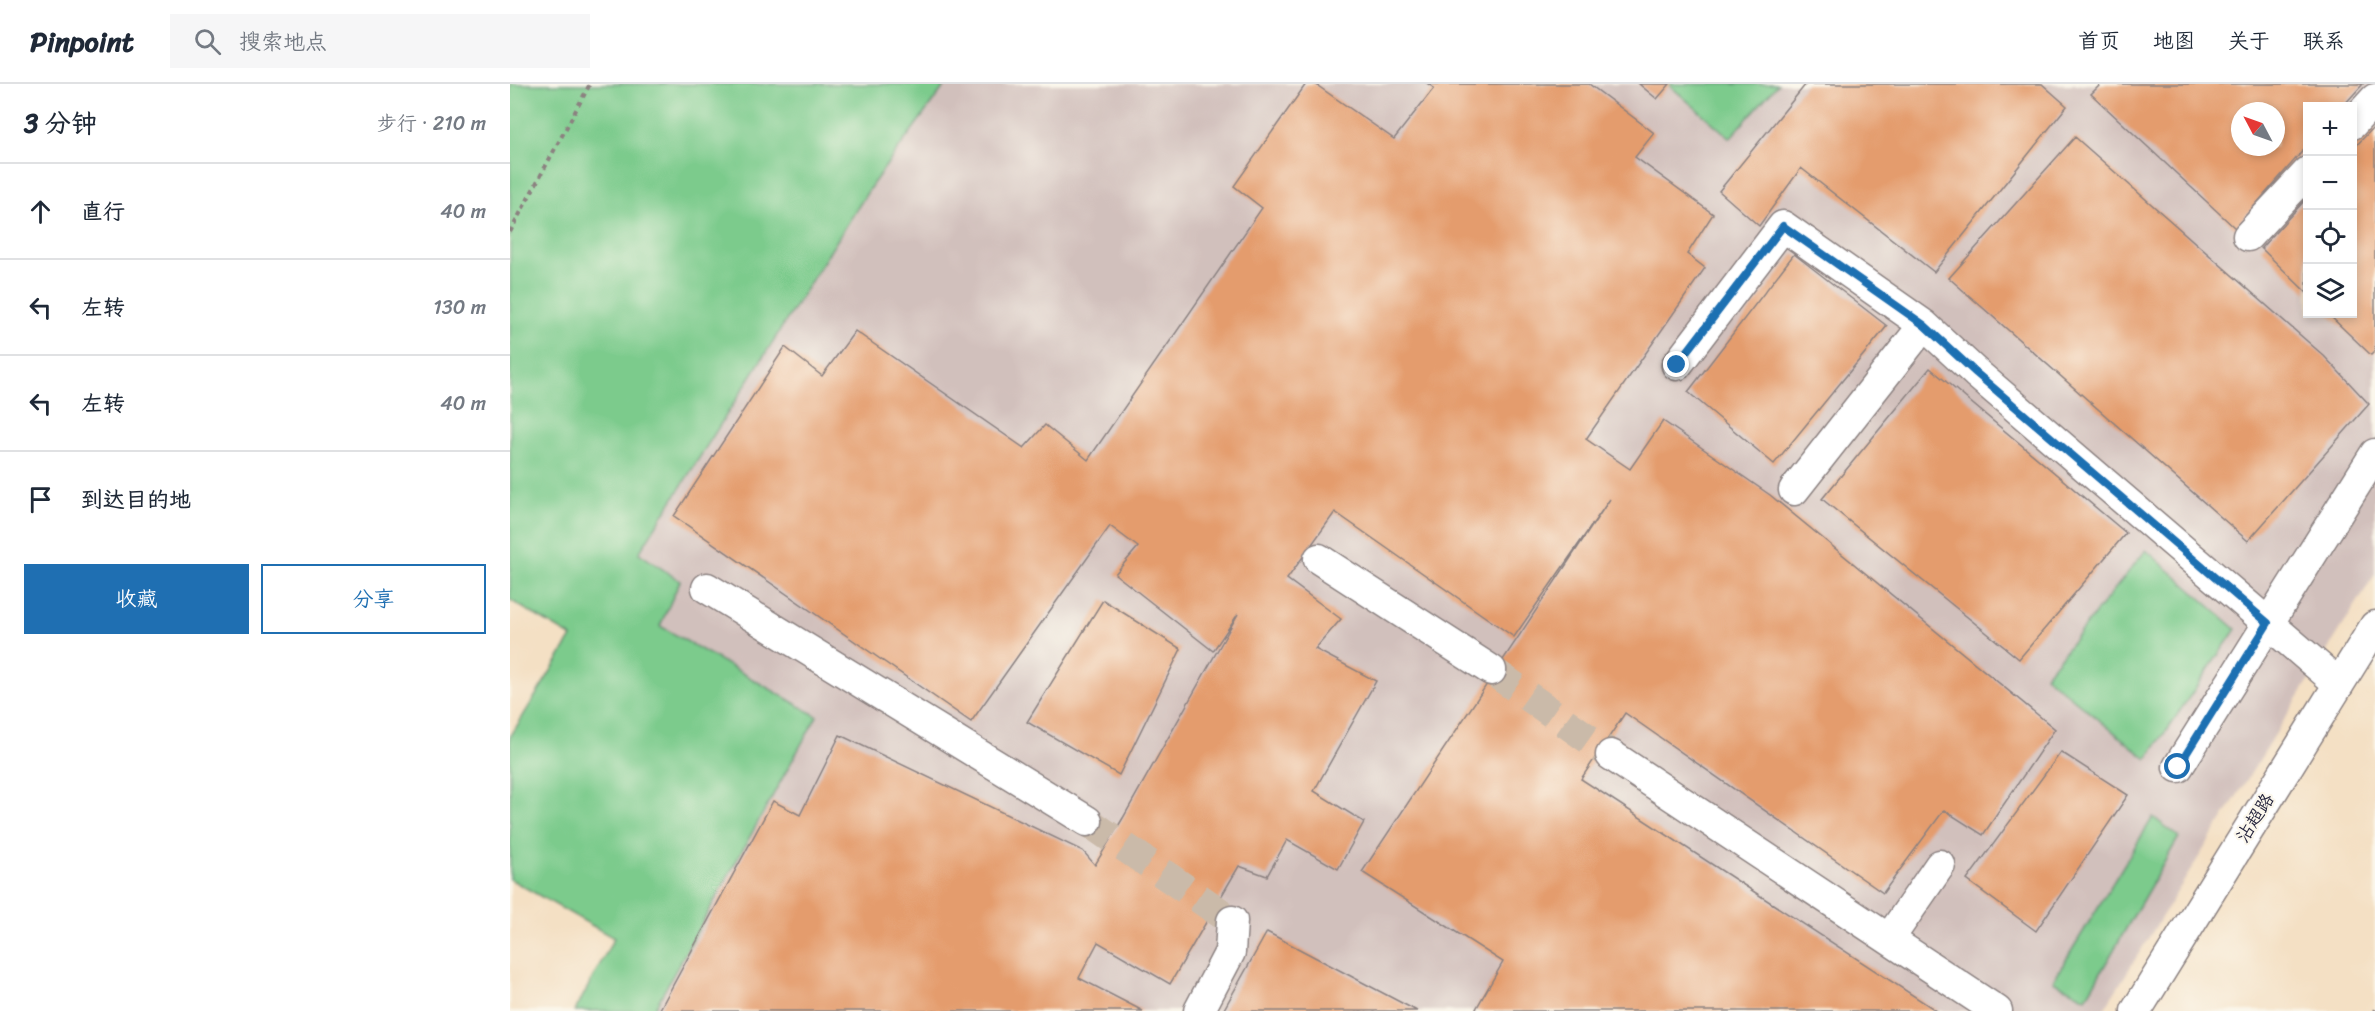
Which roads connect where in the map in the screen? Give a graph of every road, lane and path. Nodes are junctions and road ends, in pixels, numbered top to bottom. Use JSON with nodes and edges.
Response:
{"nodes":[{"id":1,"x":590,"y":84,"type":"edge"},
{"id":2,"x":2375,"y":99,"type":"edge"},
{"id":3,"x":2357,"y":119,"type":"edge"},
{"id":4,"x":2303,"y":176,"type":"edge"},
{"id":5,"x":510,"y":232,"type":"edge"},
{"id":6,"x":2248,"y":236,"type":"dead end"},
{"id":7,"x":1924,"y":325,"type":"junction"},
{"id":8,"x":1677,"y":365,"type":"dead end"},
{"id":9,"x":2375,"y":454,"type":"edge"},
{"id":10,"x":1794,"y":490,"type":"dead end"},
{"id":11,"x":1319,"y":560,"type":"dead end"},
{"id":12,"x":707,"y":588,"type":"dead end"},
{"id":13,"x":2268,"y":623,"type":"junction"},
{"id":14,"x":2375,"y":626,"type":"edge"},
{"id":15,"x":1491,"y":670,"type":"tunnel mouth"},
{"id":16,"x":2339,"y":684,"type":"junction"},
{"id":17,"x":1611,"y":755,"type":"tunnel mouth"},
{"id":18,"x":2178,"y":767,"type":"dead end"},
{"id":19,"x":1088,"y":821,"type":"tunnel mouth"},
{"id":20,"x":1940,"y":865,"type":"dead end"},
{"id":21,"x":1232,"y":921,"type":"dead end"},
{"id":22,"x":1889,"y":939,"type":"junction"},
{"id":23,"x":1198,"y":1011,"type":"edge"},
{"id":24,"x":1997,"y":1011,"type":"edge"},
{"id":25,"x":2136,"y":1011,"type":"edge"}],
"edges":[{"from":1,"to":5,"type":"path"},
{"from":2,"to":3,"type":"street"},
{"from":4,"to":6,"type":"street"},
{"from":7,"to":8,"type":"street"},
{"from":7,"to":10,"type":"street"},
{"from":7,"to":13,"type":"street"},
{"from":9,"to":13,"type":"street"},
{"from":11,"to":15,"type":"street"},
{"from":12,"to":19,"type":"street"},
{"from":13,"to":16,"type":"street"},
{"from":13,"to":18,"type":"street"},
{"from":14,"to":16,"type":"street","name":"沾超路"},
{"from":16,"to":25,"type":"street","name":"沾超路"},
{"from":17,"to":22,"type":"street"},
{"from":20,"to":22,"type":"street"},
{"from":21,"to":23,"type":"street"},
{"from":22,"to":24,"type":"street"}]}
